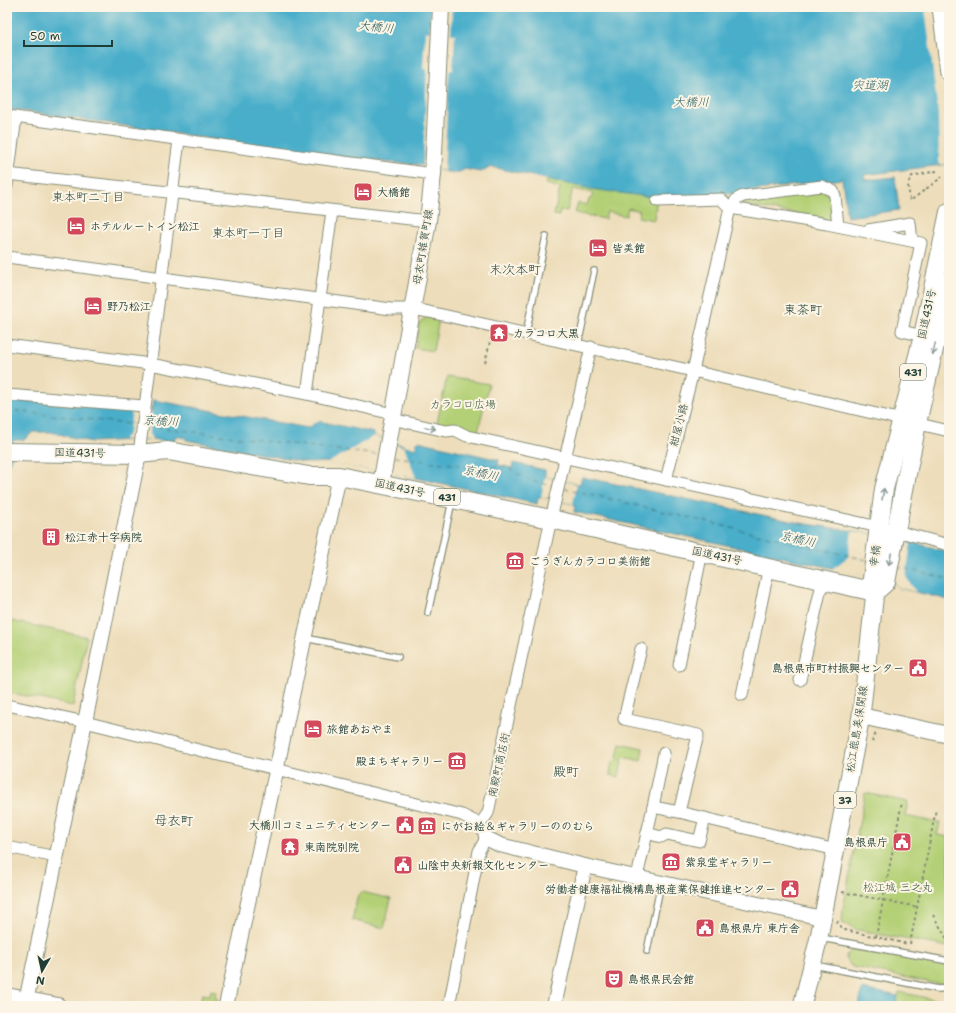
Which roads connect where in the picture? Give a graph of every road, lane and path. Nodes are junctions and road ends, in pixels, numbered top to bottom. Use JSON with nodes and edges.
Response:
{"nodes":[{"id":1,"x":442,"y":7,"type":"edge"},
{"id":2,"x":941,"y":7,"type":"edge"},
{"id":3,"x":949,"y":72,"type":"edge"},
{"id":4,"x":11,"y":117,"type":"edge"},
{"id":5,"x":179,"y":140,"type":"junction"},
{"id":6,"x":433,"y":169,"type":"junction"},
{"id":7,"x":938,"y":171,"type":"dead end"},
{"id":8,"x":8,"y":174,"type":"edge"},
{"id":9,"x":942,"y":177,"type":"dead end"},
{"id":10,"x":7,"y":186,"type":"edge"},
{"id":11,"x":172,"y":193,"type":"junction"},
{"id":12,"x":657,"y":201,"type":"dead end"},
{"id":13,"x":949,"y":205,"type":"edge"},
{"id":14,"x":730,"y":208,"type":"junction"},
{"id":15,"x":332,"y":211,"type":"junction"},
{"id":16,"x":949,"y":212,"type":"edge"},
{"id":17,"x":428,"y":221,"type":"junction"},
{"id":18,"x":838,"y":226,"type":"junction"},
{"id":19,"x":862,"y":231,"type":"junction"},
{"id":20,"x":546,"y":236,"type":"dead end"},
{"id":21,"x":912,"y":241,"type":"junction"},
{"id":22,"x":7,"y":257,"type":"edge"},
{"id":23,"x":594,"y":271,"type":"dead end"},
{"id":24,"x":162,"y":278,"type":"junction"},
{"id":25,"x":949,"y":284,"type":"edge"},
{"id":26,"x":320,"y":298,"type":"junction"},
{"id":27,"x":413,"y":309,"type":"junction"},
{"id":28,"x":493,"y":326,"type":"junction"},
{"id":29,"x":526,"y":333,"type":"junction"},
{"id":30,"x":923,"y":336,"type":"junction"},
{"id":31,"x":578,"y":344,"type":"junction"},
{"id":32,"x":7,"y":345,"type":"edge"},
{"id":33,"x":591,"y":347,"type":"junction"},
{"id":34,"x":485,"y":363,"type":"dead end"},
{"id":35,"x":150,"y":364,"type":"junction"},
{"id":36,"x":693,"y":371,"type":"junction"},
{"id":37,"x":307,"y":394,"type":"junction"},
{"id":38,"x":7,"y":395,"type":"edge"},
{"id":39,"x":144,"y":408,"type":"junction"},
{"id":40,"x":392,"y":422,"type":"junction"},
{"id":41,"x":909,"y":422,"type":"junction"},
{"id":42,"x":949,"y":431,"type":"edge"},
{"id":43,"x":139,"y":451,"type":"junction"},
{"id":44,"x":10,"y":452,"type":"edge"},
{"id":45,"x":566,"y":458,"type":"junction"},
{"id":46,"x":339,"y":476,"type":"junction"},
{"id":47,"x":382,"y":479,"type":"junction"},
{"id":48,"x":666,"y":480,"type":"junction"},
{"id":49,"x":453,"y":498,"type":"junction"},
{"id":50,"x":554,"y":511,"type":"junction"},
{"id":51,"x":887,"y":532,"type":"junction"},
{"id":52,"x":949,"y":545,"type":"edge"},
{"id":53,"x":702,"y":552,"type":"junction"},
{"id":54,"x":769,"y":567,"type":"junction"},
{"id":55,"x":823,"y":580,"type":"junction"},
{"id":56,"x":878,"y":584,"type":"junction"},
{"id":57,"x":428,"y":613,"type":"dead end"},
{"id":58,"x":305,"y":638,"type":"junction"},
{"id":59,"x":641,"y":649,"type":"dead end"},
{"id":60,"x":398,"y":657,"type":"dead end"},
{"id":61,"x":679,"y":665,"type":"dead end"},
{"id":62,"x":800,"y":680,"type":"dead end"},
{"id":63,"x":742,"y":696,"type":"dead end"},
{"id":64,"x":7,"y":705,"type":"edge"},
{"id":65,"x":861,"y":716,"type":"junction"},
{"id":66,"x":883,"y":721,"type":"junction"},
{"id":67,"x":85,"y":722,"type":"junction"},
{"id":68,"x":949,"y":735,"type":"edge"},
{"id":69,"x":870,"y":744,"type":"dead end"},
{"id":70,"x":664,"y":753,"type":"dead end"},
{"id":71,"x":277,"y":770,"type":"junction"},
{"id":72,"x":902,"y":802,"type":"dead end"},
{"id":73,"x":653,"y":807,"type":"junction"},
{"id":74,"x":936,"y":809,"type":"dead end"},
{"id":75,"x":679,"y":812,"type":"junction"},
{"id":76,"x":705,"y":818,"type":"junction"},
{"id":77,"x":480,"y":824,"type":"junction"},
{"id":78,"x":647,"y":833,"type":"junction"},
{"id":79,"x":486,"y":838,"type":"junction"},
{"id":80,"x":7,"y":846,"type":"edge"},
{"id":81,"x":836,"y":850,"type":"junction"},
{"id":82,"x":56,"y":857,"type":"junction"},
{"id":83,"x":585,"y":866,"type":"junction"},
{"id":84,"x":637,"y":877,"type":"junction"},
{"id":85,"x":662,"y":883,"type":"junction"},
{"id":86,"x":843,"y":885,"type":"dead end"},
{"id":87,"x":883,"y":900,"type":"junction"},
{"id":88,"x":918,"y":907,"type":"junction"},
{"id":89,"x":933,"y":915,"type":"dead end"},
{"id":90,"x":830,"y":917,"type":"junction"},
{"id":91,"x":819,"y":937,"type":"junction"},
{"id":92,"x":876,"y":937,"type":"junction"},
{"id":93,"x":949,"y":942,"type":"edge"},
{"id":94,"x":910,"y":944,"type":"junction"},
{"id":95,"x":918,"y":946,"type":"dead end"},
{"id":96,"x":647,"y":951,"type":"dead end"},
{"id":97,"x":949,"y":961,"type":"edge"},
{"id":98,"x":812,"y":965,"type":"junction"},
{"id":99,"x":949,"y":988,"type":"edge"},
{"id":100,"x":7,"y":996,"type":"edge"},
{"id":101,"x":26,"y":1003,"type":"edge"},
{"id":102,"x":58,"y":1006,"type":"edge"},
{"id":103,"x":226,"y":1006,"type":"edge"},
{"id":104,"x":449,"y":1006,"type":"edge"},
{"id":105,"x":554,"y":1006,"type":"edge"},
{"id":106,"x":802,"y":1006,"type":"edge"}],
"edges":[{"from":1,"to":6,"type":"main road","name":"母衣町雑賀町線"},
{"from":2,"to":3,"type":"main road"},
{"from":4,"to":5,"type":"street"},
{"from":4,"to":8,"type":"street"},
{"from":5,"to":6,"type":"street"},
{"from":5,"to":11,"type":"street"},
{"from":6,"to":17,"type":"main road","name":"母衣町雑賀町線"},
{"from":7,"to":9,"type":"path"},
{"from":8,"to":10,"type":"street"},
{"from":8,"to":11,"type":"street"},
{"from":11,"to":15,"type":"street"},
{"from":11,"to":24,"type":"street"},
{"from":12,"to":14,"type":"street"},
{"from":13,"to":16,"type":"main road"},
{"from":14,"to":18,"type":"street"},
{"from":14,"to":18,"type":"street"},
{"from":14,"to":36,"type":"street","name":"紺屋小路"},
{"from":15,"to":17,"type":"street"},
{"from":15,"to":26,"type":"street"},
{"from":16,"to":30,"type":"highway","name":"国道431号","number":"431"},
{"from":17,"to":27,"type":"main road","name":"母衣町雑賀町線"},
{"from":18,"to":19,"type":"street"},
{"from":19,"to":21,"type":"street"},
{"from":19,"to":21,"type":"street"},
{"from":20,"to":29,"type":"lane"},
{"from":21,"to":30,"type":"street"},
{"from":22,"to":24,"type":"street"},
{"from":23,"to":31,"type":"lane"},
{"from":24,"to":26,"type":"street"},
{"from":24,"to":35,"type":"street"},
{"from":25,"to":41,"type":"highway","name":"国道431号","number":"431","one_way":true},
{"from":26,"to":27,"type":"street"},
{"from":26,"to":37,"type":"street"},
{"from":27,"to":28,"type":"street"},
{"from":27,"to":40,"type":"main road","name":"母衣町雑賀町線"},
{"from":28,"to":29,"type":"street"},
{"from":28,"to":34,"type":"path"},
{"from":29,"to":31,"type":"street"},
{"from":30,"to":41,"type":"highway","name":"国道431号","number":"431"},
{"from":31,"to":33,"type":"street"},
{"from":32,"to":35,"type":"street"},
{"from":33,"to":36,"type":"street"},
{"from":33,"to":45,"type":"street","name":"南殿町商店街"},
{"from":35,"to":37,"type":"street"},
{"from":35,"to":39,"type":"street"},
{"from":36,"to":41,"type":"street"},
{"from":36,"to":48,"type":"street","name":"紺屋小路"},
{"from":37,"to":40,"type":"street"},
{"from":38,"to":39,"type":"street"},
{"from":39,"to":43,"type":"street"},
{"from":40,"to":45,"type":"street","one_way":true},
{"from":40,"to":47,"type":"main road","name":"母衣町雑賀町線"},
{"from":41,"to":42,"type":"street"},
{"from":41,"to":51,"type":"highway","name":"国道431号","number":"431"},
{"from":43,"to":44,"type":"highway","name":"国道431号","number":"431"},
{"from":43,"to":46,"type":"highway","name":"国道431号","number":"431"},
{"from":43,"to":67,"type":"street"},
{"from":45,"to":48,"type":"street"},
{"from":45,"to":50,"type":"street","name":"南殿町商店街"},
{"from":46,"to":47,"type":"highway","name":"国道431号","number":"431"},
{"from":46,"to":58,"type":"street"},
{"from":47,"to":49,"type":"highway","name":"国道431号","number":"431"},
{"from":48,"to":51,"type":"street"},
{"from":49,"to":50,"type":"highway","name":"国道431号","number":"431"},
{"from":49,"to":57,"type":"lane"},
{"from":50,"to":53,"type":"highway","name":"国道431号","number":"431"},
{"from":50,"to":77,"type":"street","name":"南殿町商店街"},
{"from":51,"to":52,"type":"street"},
{"from":51,"to":56,"type":"highway","name":"幸橋","number":"431"},
{"from":53,"to":54,"type":"highway","name":"国道431号","number":"431"},
{"from":53,"to":61,"type":"street"},
{"from":54,"to":55,"type":"highway","name":"国道431号","number":"431"},
{"from":54,"to":63,"type":"street"},
{"from":55,"to":56,"type":"highway","name":"国道431号","number":"431"},
{"from":55,"to":62,"type":"street"},
{"from":56,"to":65,"type":"main road","name":"松江鹿島美保関線","number":"37"},
{"from":58,"to":60,"type":"lane"},
{"from":58,"to":71,"type":"street"},
{"from":59,"to":75,"type":"street"},
{"from":64,"to":67,"type":"street"},
{"from":65,"to":66,"type":"main road"},
{"from":65,"to":81,"type":"main road","name":"松江鹿島美保関線","number":"37"},
{"from":66,"to":68,"type":"main road"},
{"from":66,"to":69,"type":"path"},
{"from":67,"to":71,"type":"street"},
{"from":67,"to":82,"type":"street"},
{"from":70,"to":73,"type":"street"},
{"from":71,"to":77,"type":"street"},
{"from":71,"to":103,"type":"street"},
{"from":72,"to":87,"type":"path"},
{"from":73,"to":75,"type":"street"},
{"from":73,"to":78,"type":"street"},
{"from":74,"to":88,"type":"path"},
{"from":75,"to":76,"type":"street"},
{"from":76,"to":78,"type":"street"},
{"from":76,"to":81,"type":"street"},
{"from":77,"to":79,"type":"street"},
{"from":78,"to":84,"type":"street"},
{"from":79,"to":83,"type":"street"},
{"from":79,"to":104,"type":"street"},
{"from":80,"to":82,"type":"street"},
{"from":81,"to":90,"type":"main road","name":"松江鹿島美保関線","number":"37"},
{"from":82,"to":101,"type":"street"},
{"from":83,"to":84,"type":"street"},
{"from":83,"to":105,"type":"street"},
{"from":84,"to":85,"type":"street"},
{"from":85,"to":90,"type":"street"},
{"from":85,"to":96,"type":"lane"},
{"from":86,"to":87,"type":"path"},
{"from":87,"to":88,"type":"path"},
{"from":87,"to":92,"type":"path"},
{"from":88,"to":94,"type":"path"},
{"from":89,"to":93,"type":"path"},
{"from":90,"to":91,"type":"main road","name":"松江鹿島美保関線","number":"37"},
{"from":90,"to":92,"type":"path"},
{"from":91,"to":97,"type":"lane"},
{"from":91,"to":98,"type":"main road","name":"松江鹿島美保関線","number":"37"},
{"from":92,"to":94,"type":"path"},
{"from":94,"to":95,"type":"path"},
{"from":98,"to":99,"type":"lane"},
{"from":98,"to":106,"type":"main road","name":"松江鹿島美保関線","number":"37"},
{"from":100,"to":101,"type":"main road"},
{"from":101,"to":102,"type":"main road"}]}
